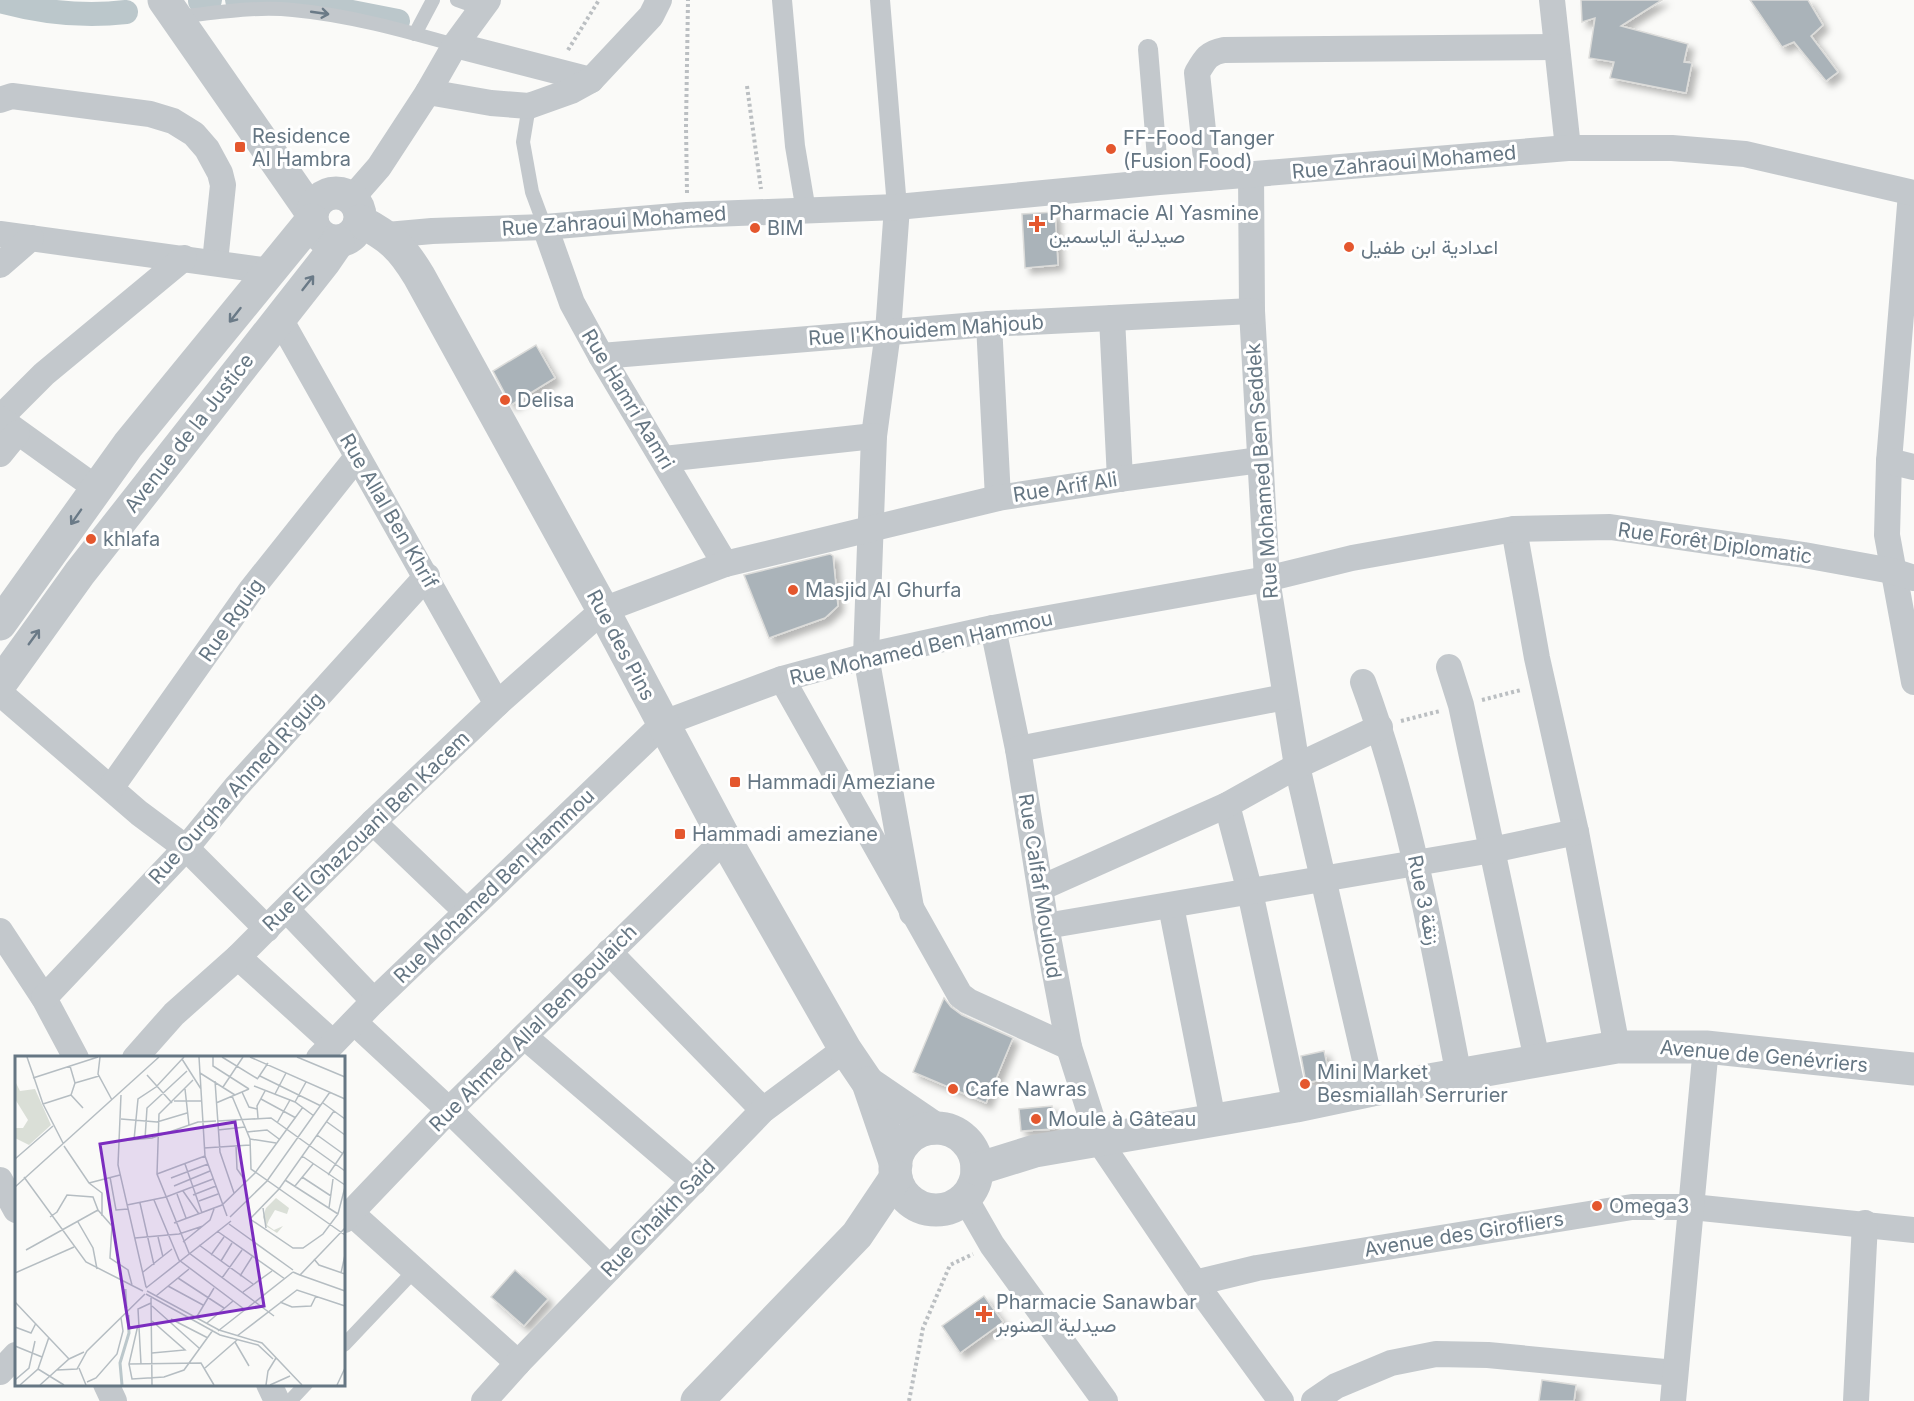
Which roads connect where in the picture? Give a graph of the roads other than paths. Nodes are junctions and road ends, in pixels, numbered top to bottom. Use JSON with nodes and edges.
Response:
{"nodes":[{"id":1,"x":433,"y":0,"type":"edge"},
{"id":2,"x":457,"y":0,"type":"edge"},
{"id":3,"x":659,"y":0,"type":"edge"},
{"id":4,"x":782,"y":0,"type":"edge"},
{"id":5,"x":879,"y":0,"type":"edge"},
{"id":6,"x":1552,"y":0,"type":"edge"},
{"id":7,"x":485,"y":4,"type":"edge"},
{"id":8,"x":171,"y":9,"type":"edge"},
{"id":9,"x":416,"y":34,"type":"junction"},
{"id":10,"x":455,"y":45,"type":"junction"},
{"id":11,"x":1556,"y":47,"type":"junction"},
{"id":12,"x":1148,"y":49,"type":"dead end"},
{"id":13,"x":591,"y":80,"type":"junction"},
{"id":14,"x":428,"y":92,"type":"junction"},
{"id":15,"x":4,"y":94,"type":"edge"},
{"id":16,"x":529,"y":106,"type":"junction"},
{"id":17,"x":1568,"y":148,"type":"junction"},
{"id":18,"x":1251,"y":174,"type":"junction"},
{"id":19,"x":1208,"y":178,"type":"junction"},
{"id":20,"x":1159,"y":182,"type":"junction"},
{"id":21,"x":1913,"y":193,"type":"edge"},
{"id":22,"x":897,"y":207,"type":"junction"},
{"id":23,"x":806,"y":211,"type":"junction"},
{"id":24,"x":341,"y":218,"type":"junction"},
{"id":25,"x":545,"y":227,"type":"junction"},
{"id":26,"x":0,"y":234,"type":"edge"},
{"id":27,"x":31,"y":238,"type":"junction"},
{"id":28,"x":184,"y":258,"type":"junction"},
{"id":29,"x":215,"y":262,"type":"junction"},
{"id":30,"x":0,"y":265,"type":"edge"},
{"id":31,"x":270,"y":271,"type":"junction"},
{"id":32,"x":1252,"y":311,"type":"junction"},
{"id":33,"x":1112,"y":318,"type":"junction"},
{"id":34,"x":280,"y":319,"type":"junction"},
{"id":35,"x":989,"y":324,"type":"junction"},
{"id":36,"x":888,"y":332,"type":"junction"},
{"id":37,"x":1906,"y":350,"type":"edge"},
{"id":38,"x":601,"y":356,"type":"junction"},
{"id":39,"x":6,"y":423,"type":"edge"},
{"id":40,"x":874,"y":436,"type":"junction"},
{"id":41,"x":0,"y":454,"type":"edge"},
{"id":42,"x":357,"y":456,"type":"junction"},
{"id":43,"x":664,"y":459,"type":"junction"},
{"id":44,"x":1260,"y":460,"type":"junction"},
{"id":45,"x":1889,"y":460,"type":"junction"},
{"id":46,"x":1914,"y":467,"type":"edge"},
{"id":47,"x":1120,"y":478,"type":"junction"},
{"id":48,"x":96,"y":488,"type":"junction"},
{"id":49,"x":998,"y":498,"type":"junction"},
{"id":50,"x":871,"y":527,"type":"junction"},
{"id":51,"x":1514,"y":529,"type":"junction"},
{"id":52,"x":725,"y":564,"type":"junction"},
{"id":53,"x":1903,"y":574,"type":"edge"},
{"id":54,"x":427,"y":576,"type":"junction"},
{"id":55,"x":1267,"y":579,"type":"junction"},
{"id":56,"x":603,"y":610,"type":"junction"},
{"id":57,"x":0,"y":624,"type":"edge"},
{"id":58,"x":993,"y":628,"type":"junction"},
{"id":59,"x":866,"y":656,"type":"junction"},
{"id":60,"x":1449,"y":667,"type":"dead end"},
{"id":61,"x":782,"y":679,"type":"junction"},
{"id":62,"x":1363,"y":682,"type":"dead end"},
{"id":63,"x":1914,"y":682,"type":"edge"},
{"id":64,"x":0,"y":684,"type":"edge"},
{"id":65,"x":0,"y":693,"type":"edge"},
{"id":66,"x":1285,"y":697,"type":"junction"},
{"id":67,"x":497,"y":704,"type":"junction"},
{"id":68,"x":664,"y":723,"type":"junction"},
{"id":69,"x":1380,"y":727,"type":"junction"},
{"id":70,"x":1018,"y":748,"type":"junction"},
{"id":71,"x":1297,"y":766,"type":"junction"},
{"id":72,"x":111,"y":788,"type":"junction"},
{"id":73,"x":1227,"y":805,"type":"junction"},
{"id":74,"x":373,"y":822,"type":"junction"},
{"id":75,"x":1576,"y":832,"type":"junction"},
{"id":76,"x":726,"y":839,"type":"junction"},
{"id":77,"x":186,"y":848,"type":"junction"},
{"id":78,"x":1492,"y":850,"type":"junction"},
{"id":79,"x":1417,"y":863,"type":"junction"},
{"id":80,"x":1324,"y":879,"type":"junction"},
{"id":81,"x":1041,"y":888,"type":"junction"},
{"id":82,"x":1250,"y":892,"type":"junction"},
{"id":83,"x":1171,"y":906,"type":"junction"},
{"id":84,"x":287,"y":910,"type":"junction"},
{"id":85,"x":466,"y":912,"type":"junction"},
{"id":86,"x":912,"y":913,"type":"junction"},
{"id":87,"x":1046,"y":926,"type":"junction"},
{"id":88,"x":267,"y":929,"type":"junction"},
{"id":89,"x":0,"y":931,"type":"edge"},
{"id":90,"x":609,"y":952,"type":"junction"},
{"id":91,"x":238,"y":957,"type":"junction"},
{"id":92,"x":44,"y":998,"type":"junction"},
{"id":93,"x":374,"y":1001,"type":"junction"},
{"id":94,"x":354,"y":1022,"type":"junction"},
{"id":95,"x":525,"y":1037,"type":"junction"},
{"id":96,"x":1069,"y":1047,"type":"junction"},
{"id":97,"x":1617,"y":1047,"type":"junction"},
{"id":98,"x":1706,"y":1047,"type":"junction"},
{"id":99,"x":845,"y":1049,"type":"junction"},
{"id":100,"x":326,"y":1050,"type":"edge"},
{"id":101,"x":75,"y":1056,"type":"edge"},
{"id":102,"x":137,"y":1056,"type":"edge"},
{"id":103,"x":1537,"y":1060,"type":"junction"},
{"id":104,"x":1914,"y":1069,"type":"edge"},
{"id":105,"x":1459,"y":1076,"type":"junction"},
{"id":106,"x":868,"y":1083,"type":"junction"},
{"id":107,"x":1372,"y":1090,"type":"junction"},
{"id":108,"x":1296,"y":1106,"type":"junction"},
{"id":109,"x":449,"y":1110,"type":"junction"},
{"id":110,"x":763,"y":1110,"type":"junction"},
{"id":111,"x":1213,"y":1120,"type":"junction"},
{"id":112,"x":933,"y":1128,"type":"junction"},
{"id":113,"x":1099,"y":1141,"type":"junction"},
{"id":114,"x":977,"y":1169,"type":"junction"},
{"id":115,"x":896,"y":1171,"type":"junction"},
{"id":116,"x":694,"y":1182,"type":"junction"},
{"id":117,"x":965,"y":1198,"type":"junction"},
{"id":118,"x":915,"y":1204,"type":"junction"},
{"id":119,"x":1692,"y":1207,"type":"junction"},
{"id":120,"x":347,"y":1216,"type":"edge"},
{"id":121,"x":1865,"y":1224,"type":"junction"},
{"id":122,"x":1914,"y":1230,"type":"edge"},
{"id":123,"x":857,"y":1235,"type":"junction"},
{"id":124,"x":610,"y":1268,"type":"junction"},
{"id":125,"x":414,"y":1270,"type":"junction"},
{"id":126,"x":1195,"y":1283,"type":"junction"},
{"id":127,"x":345,"y":1344,"type":"edge"},
{"id":128,"x":15,"y":1356,"type":"edge"},
{"id":129,"x":518,"y":1363,"type":"junction"},
{"id":130,"x":0,"y":1372,"type":"edge"},
{"id":131,"x":1675,"y":1373,"type":"junction"},
{"id":132,"x":107,"y":1386,"type":"edge"},
{"id":133,"x":270,"y":1386,"type":"edge"},
{"id":134,"x":304,"y":1386,"type":"edge"},
{"id":135,"x":114,"y":1401,"type":"edge"},
{"id":136,"x":277,"y":1401,"type":"edge"},
{"id":137,"x":290,"y":1401,"type":"edge"},
{"id":138,"x":484,"y":1401,"type":"edge"},
{"id":139,"x":697,"y":1401,"type":"edge"},
{"id":140,"x":1105,"y":1401,"type":"edge"},
{"id":141,"x":1281,"y":1401,"type":"edge"},
{"id":142,"x":1314,"y":1401,"type":"edge"},
{"id":143,"x":1672,"y":1401,"type":"edge"},
{"id":144,"x":1856,"y":1401,"type":"edge"}],
"edges":[{"from":1,"to":9,"type":"lane"},
{"from":2,"to":7,"type":"lane"},
{"from":3,"to":13,"type":"street"},
{"from":4,"to":23,"type":"street"},
{"from":5,"to":22,"type":"street"},
{"from":6,"to":11,"type":"street"},
{"from":7,"to":10,"type":"street"},
{"from":8,"to":9,"type":"lane","one_way":true},
{"from":8,"to":24,"type":"street","name":"Rue des Pins"},
{"from":9,"to":10,"type":"lane"},
{"from":10,"to":13,"type":"street"},
{"from":10,"to":14,"type":"street"},
{"from":11,"to":17,"type":"street"},
{"from":11,"to":19,"type":"street"},
{"from":12,"to":20,"type":"street"},
{"from":13,"to":16,"type":"street"},
{"from":14,"to":16,"type":"street"},
{"from":14,"to":24,"type":"street"},
{"from":15,"to":29,"type":"street"},
{"from":16,"to":25,"type":"lane"},
{"from":17,"to":18,"type":"street","name":"Rue Zahraoui Mohamed"},
{"from":17,"to":21,"type":"street","name":"Rue Zahraoui Mohamed"},
{"from":18,"to":19,"type":"street","name":"Rue Zahraoui Mohamed"},
{"from":18,"to":32,"type":"street","name":"Rue Mohamed Ben Seddek"},
{"from":19,"to":20,"type":"street","name":"Rue Zahraoui Mohamed"},
{"from":20,"to":22,"type":"street","name":"Rue Zahraoui Mohamed"},
{"from":21,"to":37,"type":"street"},
{"from":22,"to":23,"type":"street","name":"Rue Zahraoui Mohamed"},
{"from":22,"to":36,"type":"street"},
{"from":23,"to":25,"type":"street","name":"Rue Zahraoui Mohamed"},
{"from":24,"to":25,"type":"street","name":"Rue Zahraoui Mohamed"},
{"from":24,"to":31,"type":"street","name":"Avenue de la Justice"},
{"from":34,"to":24,"type":"street","name":"Avenue de la Justice","one_way":true},
{"from":24,"to":56,"type":"street","name":"Rue des Pins"},
{"from":25,"to":38,"type":"street","name":"Rue Hamri Aamri"},
{"from":26,"to":27,"type":"street"},
{"from":27,"to":28,"type":"street"},
{"from":27,"to":30,"type":"street"},
{"from":28,"to":29,"type":"street"},
{"from":28,"to":39,"type":"street"},
{"from":29,"to":31,"type":"street"},
{"from":31,"to":48,"type":"street","name":"Avenue de la Justice","one_way":true},
{"from":32,"to":33,"type":"street","name":"Rue l'Khouidem Mahjoub"},
{"from":32,"to":44,"type":"street","name":"Rue Mohamed Ben Seddek"},
{"from":33,"to":35,"type":"street","name":"Rue l'Khouidem Mahjoub"},
{"from":33,"to":47,"type":"street"},
{"from":34,"to":42,"type":"street","name":"Rue Allal Ben Khrif"},
{"from":64,"to":34,"type":"street","name":"Avenue de la Justice","one_way":true},
{"from":35,"to":36,"type":"street","name":"Rue l'Khouidem Mahjoub"},
{"from":35,"to":49,"type":"street"},
{"from":36,"to":38,"type":"street","name":"Rue l'Khouidem Mahjoub"},
{"from":36,"to":40,"type":"street"},
{"from":37,"to":45,"type":"street"},
{"from":38,"to":43,"type":"street","name":"Rue Hamri Aamri"},
{"from":39,"to":41,"type":"street"},
{"from":39,"to":48,"type":"street"},
{"from":40,"to":43,"type":"street"},
{"from":40,"to":50,"type":"street"},
{"from":42,"to":54,"type":"street","name":"Rue Allal Ben Khrif"},
{"from":42,"to":72,"type":"street","name":"Rue Rguig"},
{"from":43,"to":52,"type":"street","name":"Rue Hamri Aamri"},
{"from":44,"to":47,"type":"street","name":"Rue Arif Ali"},
{"from":44,"to":55,"type":"street","name":"Rue Mohamed Ben Seddek"},
{"from":45,"to":46,"type":"street"},
{"from":45,"to":53,"type":"street"},
{"from":47,"to":49,"type":"street","name":"Rue Arif Ali"},
{"from":48,"to":57,"type":"street","name":"Avenue de la Justice","one_way":true},
{"from":49,"to":50,"type":"street","name":"Rue Arif Ali"},
{"from":50,"to":52,"type":"street","name":"Rue Arif Ali"},
{"from":50,"to":59,"type":"street"},
{"from":51,"to":53,"type":"street","name":"Rue Forêt Diplomatic"},
{"from":51,"to":55,"type":"street","name":"Rue Mohamed Ben Hammou"},
{"from":51,"to":75,"type":"street"},
{"from":52,"to":56,"type":"street","name":"Rue Arif Ali"},
{"from":53,"to":63,"type":"street"},
{"from":54,"to":67,"type":"street","name":"Rue Allal Ben Khrif"},
{"from":54,"to":77,"type":"street","name":"Rue Ourgha Ahmed R'guig"},
{"from":55,"to":58,"type":"street","name":"Rue Mohamed Ben Hammou"},
{"from":55,"to":66,"type":"street","name":"Rue Mohamed Ben Seddek"},
{"from":56,"to":67,"type":"street","name":"Rue El Ghazouani Ben Kacem"},
{"from":56,"to":68,"type":"street","name":"Rue des Pins"},
{"from":58,"to":59,"type":"street","name":"Rue Mohamed Ben Hammou"},
{"from":58,"to":70,"type":"street","name":"Rue Calfaf Mouloud"},
{"from":59,"to":61,"type":"street","name":"Rue Mohamed Ben Hammou"},
{"from":59,"to":86,"type":"street"},
{"from":60,"to":78,"type":"street"},
{"from":61,"to":68,"type":"street","name":"Rue Mohamed Ben Hammou"},
{"from":61,"to":86,"type":"street"},
{"from":62,"to":69,"type":"street","name":"Rue 3 زنقة"},
{"from":65,"to":72,"type":"street"},
{"from":66,"to":70,"type":"street"},
{"from":66,"to":71,"type":"street","name":"Rue Mohamed Ben Seddek"},
{"from":67,"to":74,"type":"street","name":"Rue El Ghazouani Ben Kacem"},
{"from":68,"to":76,"type":"street","name":"Rue des Pins"},
{"from":68,"to":85,"type":"street","name":"Rue Mohamed Ben Hammou"},
{"from":69,"to":71,"type":"street"},
{"from":69,"to":79,"type":"street","name":"Rue 3 زنقة"},
{"from":70,"to":81,"type":"street","name":"Rue Calfaf Mouloud"},
{"from":71,"to":73,"type":"street"},
{"from":71,"to":80,"type":"street","name":"Rue Mohamed Ben Seddek"},
{"from":72,"to":77,"type":"street"},
{"from":73,"to":81,"type":"street"},
{"from":73,"to":82,"type":"street"},
{"from":74,"to":84,"type":"street","name":"Rue El Ghazouani Ben Kacem"},
{"from":74,"to":85,"type":"street"},
{"from":75,"to":78,"type":"street"},
{"from":75,"to":97,"type":"street"},
{"from":76,"to":90,"type":"street","name":"Rue Ahmed Allal Ben Boulaich"},
{"from":76,"to":99,"type":"street","name":"Rue des Pins"},
{"from":77,"to":88,"type":"street"},
{"from":77,"to":92,"type":"street","name":"Rue Ourgha Ahmed R'guig"},
{"from":78,"to":79,"type":"street"},
{"from":78,"to":103,"type":"street"},
{"from":79,"to":80,"type":"street"},
{"from":79,"to":105,"type":"street","name":"Rue 3 زنقة"},
{"from":80,"to":82,"type":"street"},
{"from":80,"to":107,"type":"street","name":"Rue Mohamed Ben Seddek"},
{"from":81,"to":87,"type":"street","name":"Rue Calfaf Mouloud"},
{"from":82,"to":83,"type":"street"},
{"from":82,"to":108,"type":"street"},
{"from":83,"to":87,"type":"street"},
{"from":83,"to":111,"type":"street"},
{"from":84,"to":88,"type":"street","name":"Rue El Ghazouani Ben Kacem"},
{"from":84,"to":93,"type":"street"},
{"from":85,"to":93,"type":"street","name":"Rue Mohamed Ben Hammou"},
{"from":86,"to":96,"type":"street"},
{"from":87,"to":96,"type":"street","name":"Rue Calfaf Mouloud"},
{"from":88,"to":91,"type":"street","name":"Rue El Ghazouani Ben Kacem"},
{"from":89,"to":92,"type":"street"},
{"from":90,"to":95,"type":"street","name":"Rue Ahmed Allal Ben Boulaich"},
{"from":90,"to":110,"type":"street"},
{"from":91,"to":100,"type":"street"},
{"from":91,"to":102,"type":"street","name":"Rue El Ghazouani Ben Kacem"},
{"from":92,"to":101,"type":"street"},
{"from":93,"to":94,"type":"street","name":"Rue Mohamed Ben Hammou"},
{"from":94,"to":100,"type":"street","name":"Rue Mohamed Ben Hammou"},
{"from":94,"to":109,"type":"street"},
{"from":95,"to":109,"type":"street","name":"Rue Ahmed Allal Ben Boulaich"},
{"from":95,"to":116,"type":"street"},
{"from":96,"to":113,"type":"street","name":"Rue Calfaf Mouloud"},
{"from":97,"to":98,"type":"street","name":"Avenue de Genévriers"},
{"from":97,"to":103,"type":"street","name":"Avenue de Genévriers"},
{"from":98,"to":104,"type":"street","name":"Avenue de Genévriers"},
{"from":98,"to":119,"type":"street"},
{"from":99,"to":106,"type":"street","name":"Rue des Pins"},
{"from":99,"to":110,"type":"street","name":"Rue Chaikh Said"},
{"from":103,"to":105,"type":"street","name":"Avenue de Genévriers"},
{"from":105,"to":107,"type":"street","name":"Avenue de Genévriers"},
{"from":106,"to":112,"type":"street","name":"Rue des Pins"},
{"from":106,"to":115,"type":"street","name":"Rue des Pins"},
{"from":107,"to":108,"type":"street","name":"Avenue de Genévriers"},
{"from":108,"to":111,"type":"street","name":"Avenue de Genévriers"},
{"from":109,"to":120,"type":"street","name":"Rue Ahmed Allal Ben Boulaich"},
{"from":109,"to":124,"type":"street"},
{"from":110,"to":116,"type":"street","name":"Rue Chaikh Said"},
{"from":111,"to":113,"type":"street","name":"Avenue de Genévriers"},
{"from":112,"to":114,"type":"street"},
{"from":112,"to":115,"type":"street"},
{"from":113,"to":114,"type":"street","name":"Avenue de Genévriers"},
{"from":113,"to":126,"type":"street","name":"Rue Calfaf Mouloud"},
{"from":114,"to":117,"type":"street"},
{"from":115,"to":118,"type":"street"},
{"from":115,"to":123,"type":"street"},
{"from":116,"to":124,"type":"street","name":"Rue Chaikh Said"},
{"from":117,"to":118,"type":"street"},
{"from":117,"to":140,"type":"street"},
{"from":118,"to":123,"type":"street"},
{"from":119,"to":121,"type":"street","name":"Avenue des Girofliers"},
{"from":119,"to":126,"type":"street","name":"Avenue des Girofliers"},
{"from":119,"to":131,"type":"street"},
{"from":120,"to":125,"type":"street"},
{"from":121,"to":122,"type":"street","name":"Avenue des Girofliers"},
{"from":121,"to":144,"type":"street"},
{"from":123,"to":139,"type":"street"},
{"from":124,"to":129,"type":"street","name":"Rue Chaikh Said"},
{"from":125,"to":127,"type":"lane"},
{"from":125,"to":129,"type":"street"},
{"from":126,"to":141,"type":"street","name":"Rue Calfaf Mouloud"},
{"from":128,"to":130,"type":"street"},
{"from":129,"to":138,"type":"street","name":"Rue Chaikh Said"},
{"from":131,"to":142,"type":"street"},
{"from":131,"to":143,"type":"street"},
{"from":132,"to":135,"type":"street"},
{"from":133,"to":136,"type":"street"},
{"from":134,"to":137,"type":"lane"}]}
